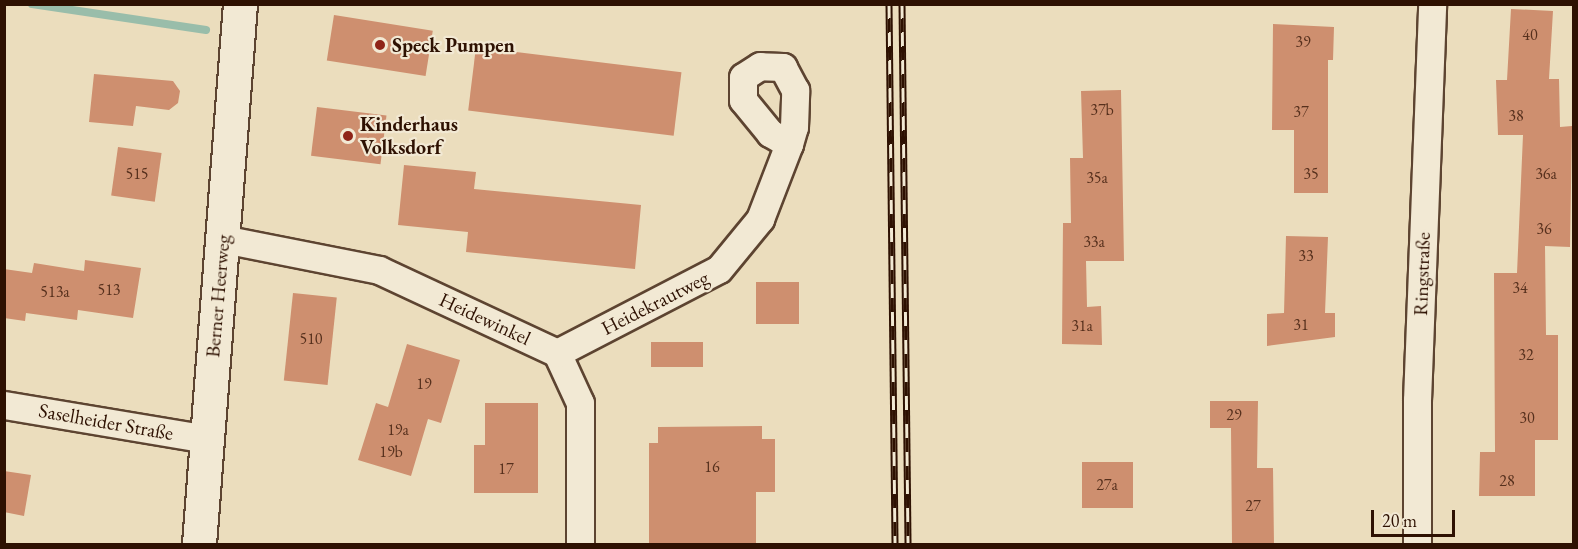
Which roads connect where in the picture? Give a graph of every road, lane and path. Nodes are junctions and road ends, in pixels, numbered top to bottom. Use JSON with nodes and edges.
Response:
{"nodes":[{"id":1,"x":240,"y":4,"type":"edge"},
{"id":2,"x":1432,"y":4,"type":"edge"},
{"id":3,"x":789,"y":144,"type":"dead end"},
{"id":4,"x":223,"y":239,"type":"junction"},
{"id":5,"x":557,"y":353,"type":"junction"},
{"id":6,"x":4,"y":405,"type":"edge"},
{"id":7,"x":208,"y":439,"type":"junction"},
{"id":8,"x":199,"y":544,"type":"edge"},
{"id":9,"x":580,"y":544,"type":"edge"},
{"id":10,"x":1418,"y":544,"type":"edge"}],
"edges":[{"from":1,"to":4,"type":"main road","name":"Berner Heerweg"},
{"from":2,"to":10,"type":"street","name":"Ringstraße"},
{"from":3,"to":5,"type":"street","name":"Heidekrautweg"},
{"from":4,"to":5,"type":"street","name":"Heidewinkel"},
{"from":4,"to":7,"type":"main road","name":"Berner Heerweg"},
{"from":5,"to":9,"type":"street"},
{"from":6,"to":7,"type":"street","name":"Saselheider Straße"},
{"from":7,"to":8,"type":"main road","name":"Berner Heerweg"}]}
